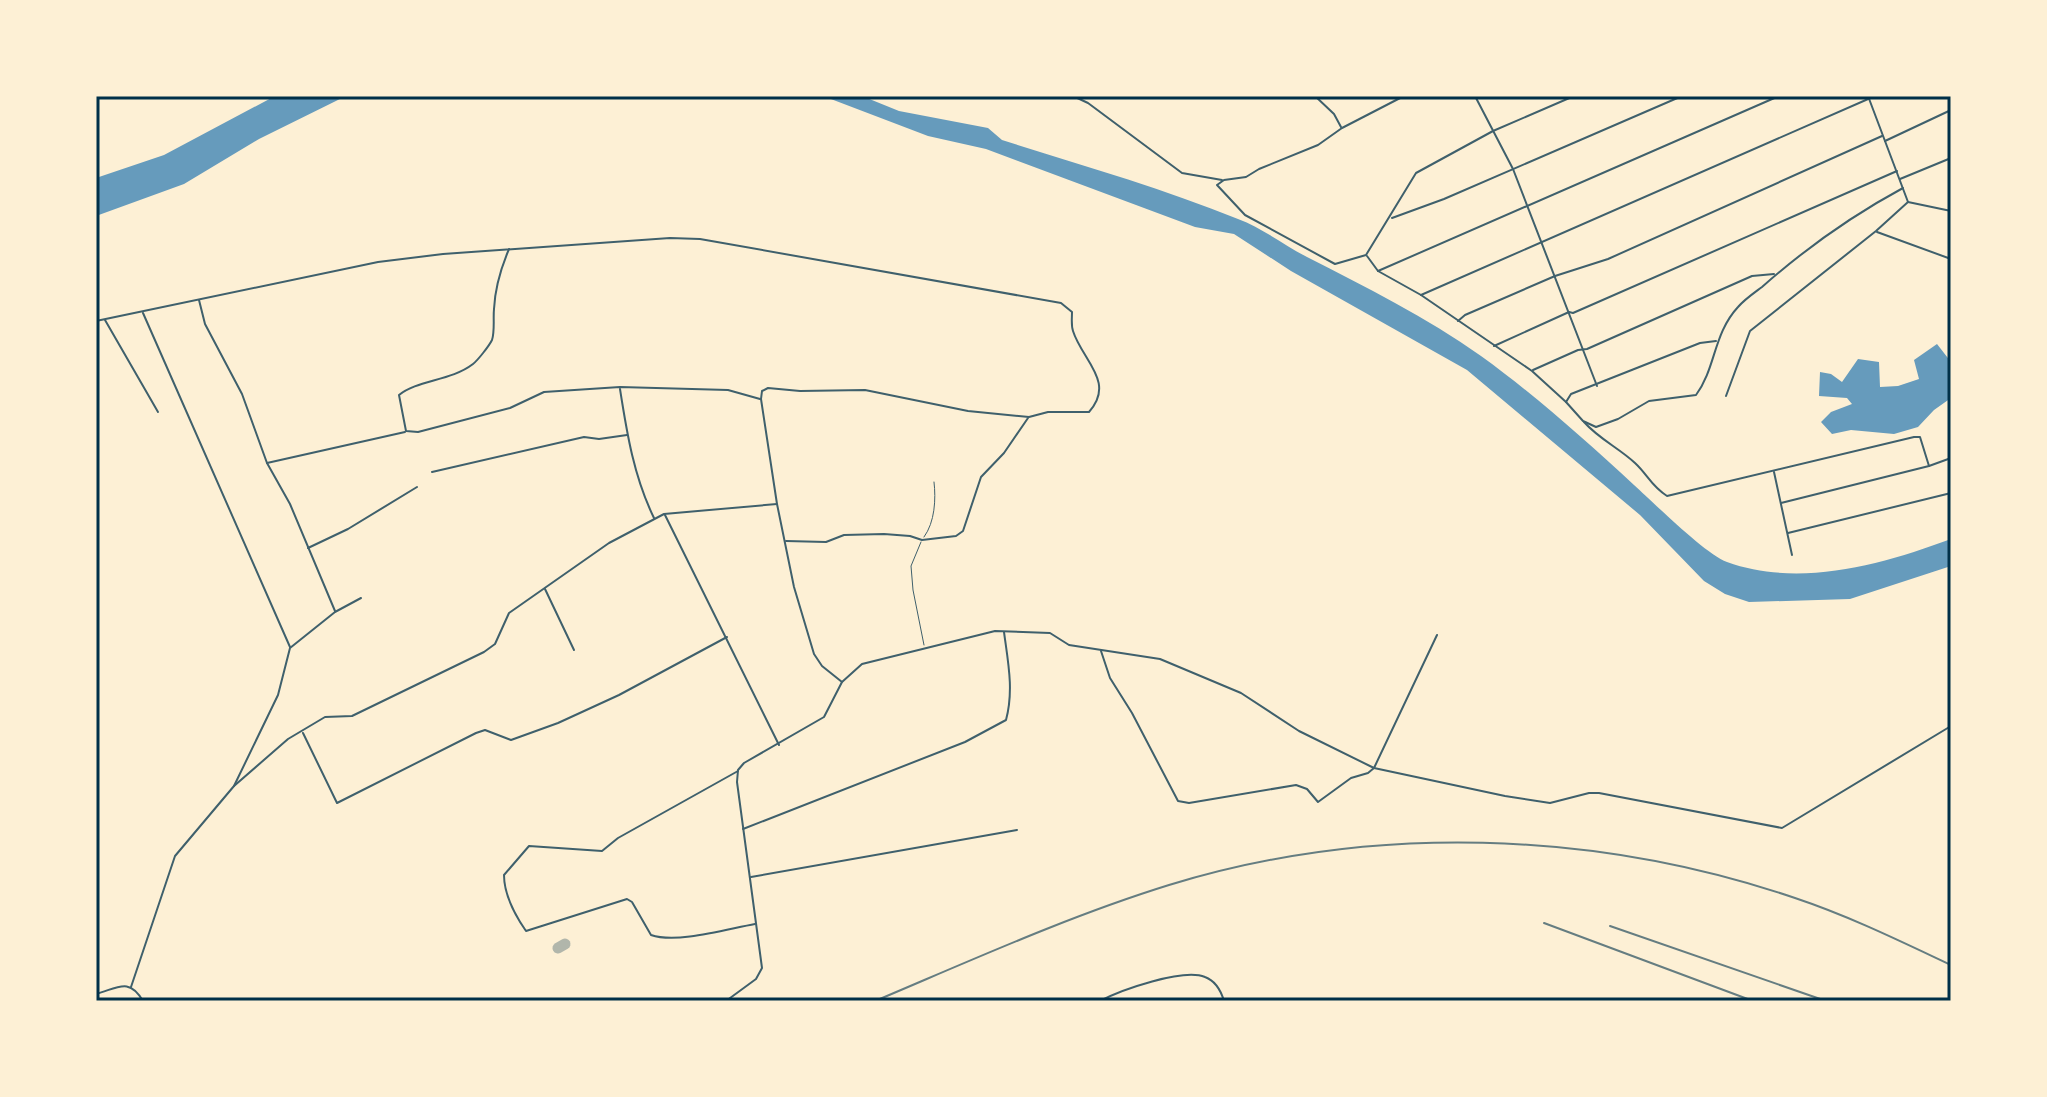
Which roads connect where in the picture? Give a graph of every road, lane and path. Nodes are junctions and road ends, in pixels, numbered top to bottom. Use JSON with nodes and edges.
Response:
{"nodes":[{"id":1,"x":1073,"y":96,"type":"edge"},
{"id":2,"x":1315,"y":96,"type":"edge"},
{"id":3,"x":1404,"y":96,"type":"edge"},
{"id":4,"x":1485,"y":96,"type":"edge"},
{"id":5,"x":1574,"y":96,"type":"edge"},
{"id":6,"x":1682,"y":96,"type":"edge"},
{"id":7,"x":1779,"y":96,"type":"edge"},
{"id":8,"x":1875,"y":96,"type":"edge"},
{"id":9,"x":1476,"y":98,"type":"edge"},
{"id":10,"x":1868,"y":98,"type":"edge"},
{"id":11,"x":1951,"y":110,"type":"edge"},
{"id":12,"x":1342,"y":128,"type":"junction"},
{"id":13,"x":1493,"y":131,"type":"junction"},
{"id":14,"x":1882,"y":136,"type":"junction"},
{"id":15,"x":1884,"y":141,"type":"junction"},
{"id":16,"x":1951,"y":158,"type":"edge"},
{"id":17,"x":1513,"y":169,"type":"junction"},
{"id":18,"x":1897,"y":171,"type":"junction"},
{"id":19,"x":1899,"y":179,"type":"junction"},
{"id":20,"x":1224,"y":180,"type":"junction"},
{"id":21,"x":1903,"y":188,"type":"junction"},
{"id":22,"x":1908,"y":202,"type":"junction"},
{"id":23,"x":1527,"y":205,"type":"junction"},
{"id":24,"x":1951,"y":211,"type":"edge"},
{"id":25,"x":1390,"y":219,"type":"junction"},
{"id":26,"x":1876,"y":231,"type":"junction"},
{"id":27,"x":1541,"y":241,"type":"junction"},
{"id":28,"x":509,"y":249,"type":"junction"},
{"id":29,"x":1366,"y":255,"type":"junction"},
{"id":30,"x":1951,"y":259,"type":"edge"},
{"id":31,"x":1378,"y":271,"type":"junction"},
{"id":32,"x":1777,"y":273,"type":"junction"},
{"id":33,"x":1555,"y":276,"type":"junction"},
{"id":34,"x":1421,"y":295,"type":"junction"},
{"id":35,"x":199,"y":300,"type":"junction"},
{"id":36,"x":142,"y":312,"type":"junction"},
{"id":37,"x":1569,"y":312,"type":"junction"},
{"id":38,"x":105,"y":319,"type":"junction"},
{"id":39,"x":96,"y":321,"type":"edge"},
{"id":40,"x":1458,"y":321,"type":"junction"},
{"id":41,"x":1716,"y":341,"type":"junction"},
{"id":42,"x":1494,"y":346,"type":"junction"},
{"id":43,"x":1583,"y":349,"type":"junction"},
{"id":44,"x":1532,"y":371,"type":"junction"},
{"id":45,"x":1597,"y":386,"type":"junction"},
{"id":46,"x":620,"y":387,"type":"junction"},
{"id":47,"x":1726,"y":396,"type":"dead end"},
{"id":48,"x":761,"y":399,"type":"junction"},
{"id":49,"x":1566,"y":402,"type":"junction"},
{"id":50,"x":158,"y":412,"type":"dead end"},
{"id":51,"x":1029,"y":417,"type":"junction"},
{"id":52,"x":1583,"y":421,"type":"junction"},
{"id":53,"x":406,"y":431,"type":"junction"},
{"id":54,"x":627,"y":435,"type":"junction"},
{"id":55,"x":1951,"y":458,"type":"edge"},
{"id":56,"x":267,"y":463,"type":"junction"},
{"id":57,"x":1929,"y":466,"type":"junction"},
{"id":58,"x":1773,"y":471,"type":"junction"},
{"id":59,"x":432,"y":472,"type":"dead end"},
{"id":60,"x":934,"y":482,"type":"dead end"},
{"id":61,"x":417,"y":487,"type":"dead end"},
{"id":62,"x":1951,"y":493,"type":"edge"},
{"id":63,"x":1781,"y":503,"type":"junction"},
{"id":64,"x":777,"y":504,"type":"junction"},
{"id":65,"x":664,"y":514,"type":"junction"},
{"id":66,"x":655,"y":519,"type":"junction"},
{"id":67,"x":1788,"y":533,"type":"junction"},
{"id":68,"x":922,"y":540,"type":"junction"},
{"id":69,"x":785,"y":541,"type":"junction"},
{"id":70,"x":307,"y":549,"type":"junction"},
{"id":71,"x":1792,"y":555,"type":"dead end"},
{"id":72,"x":544,"y":588,"type":"junction"},
{"id":73,"x":361,"y":598,"type":"dead end"},
{"id":74,"x":335,"y":612,"type":"junction"},
{"id":75,"x":1004,"y":631,"type":"junction"},
{"id":76,"x":1437,"y":635,"type":"dead end"},
{"id":77,"x":727,"y":637,"type":"junction"},
{"id":78,"x":925,"y":647,"type":"junction"},
{"id":79,"x":290,"y":648,"type":"junction"},
{"id":80,"x":574,"y":650,"type":"dead end"},
{"id":81,"x":1101,"y":650,"type":"junction"},
{"id":82,"x":842,"y":682,"type":"junction"},
{"id":83,"x":1951,"y":726,"type":"edge"},
{"id":84,"x":302,"y":732,"type":"junction"},
{"id":85,"x":779,"y":745,"type":"junction"},
{"id":86,"x":1374,"y":768,"type":"junction"},
{"id":87,"x":738,"y":770,"type":"junction"},
{"id":88,"x":234,"y":786,"type":"junction"},
{"id":89,"x":743,"y":829,"type":"junction"},
{"id":90,"x":1017,"y":830,"type":"dead end"},
{"id":91,"x":750,"y":877,"type":"junction"},
{"id":92,"x":756,"y":923,"type":"junction"},
{"id":93,"x":131,"y":987,"type":"junction"},
{"id":94,"x":96,"y":994,"type":"edge"},
{"id":95,"x":143,"y":1001,"type":"edge"},
{"id":96,"x":726,"y":1001,"type":"edge"},
{"id":97,"x":1100,"y":1001,"type":"edge"},
{"id":98,"x":1224,"y":1001,"type":"edge"}],
"edges":[{"from":1,"to":20,"type":"street"},
{"from":2,"to":12,"type":"street"},
{"from":3,"to":12,"type":"street"},
{"from":4,"to":9,"type":"street"},
{"from":5,"to":13,"type":"street"},
{"from":6,"to":17,"type":"street"},
{"from":7,"to":23,"type":"street"},
{"from":8,"to":10,"type":"street"},
{"from":9,"to":13,"type":"street"},
{"from":10,"to":14,"type":"street"},
{"from":10,"to":27,"type":"street"},
{"from":11,"to":15,"type":"street"},
{"from":12,"to":20,"type":"street"},
{"from":13,"to":17,"type":"street"},
{"from":13,"to":25,"type":"street"},
{"from":14,"to":15,"type":"street"},
{"from":14,"to":33,"type":"street"},
{"from":15,"to":18,"type":"street"},
{"from":16,"to":19,"type":"street"},
{"from":17,"to":23,"type":"street"},
{"from":17,"to":25,"type":"street"},
{"from":18,"to":19,"type":"street"},
{"from":18,"to":37,"type":"street"},
{"from":19,"to":21,"type":"street"},
{"from":20,"to":29,"type":"street"},
{"from":21,"to":22,"type":"street"},
{"from":21,"to":32,"type":"street"},
{"from":22,"to":24,"type":"street"},
{"from":22,"to":26,"type":"street"},
{"from":23,"to":27,"type":"street"},
{"from":23,"to":31,"type":"street"},
{"from":25,"to":29,"type":"street"},
{"from":26,"to":30,"type":"street"},
{"from":26,"to":47,"type":"street"},
{"from":27,"to":33,"type":"street"},
{"from":27,"to":34,"type":"street"},
{"from":28,"to":35,"type":"street"},
{"from":28,"to":51,"type":"street"},
{"from":28,"to":53,"type":"street"},
{"from":29,"to":31,"type":"street"},
{"from":31,"to":34,"type":"street"},
{"from":32,"to":41,"type":"street"},
{"from":32,"to":43,"type":"street"},
{"from":33,"to":37,"type":"street"},
{"from":33,"to":40,"type":"street"},
{"from":34,"to":40,"type":"street"},
{"from":35,"to":36,"type":"street"},
{"from":35,"to":56,"type":"street"},
{"from":36,"to":38,"type":"street"},
{"from":36,"to":79,"type":"street"},
{"from":37,"to":42,"type":"street"},
{"from":37,"to":43,"type":"street"},
{"from":38,"to":39,"type":"street"},
{"from":38,"to":50,"type":"street"},
{"from":40,"to":42,"type":"street"},
{"from":41,"to":45,"type":"street"},
{"from":41,"to":52,"type":"street"},
{"from":42,"to":44,"type":"street"},
{"from":43,"to":44,"type":"street"},
{"from":43,"to":45,"type":"street"},
{"from":44,"to":49,"type":"street"},
{"from":45,"to":49,"type":"street"},
{"from":46,"to":48,"type":"street"},
{"from":46,"to":53,"type":"street"},
{"from":46,"to":54,"type":"street"},
{"from":48,"to":51,"type":"street"},
{"from":48,"to":64,"type":"street"},
{"from":49,"to":52,"type":"street"},
{"from":51,"to":68,"type":"street"},
{"from":52,"to":58,"type":"street"},
{"from":53,"to":56,"type":"street"},
{"from":54,"to":59,"type":"street"},
{"from":54,"to":66,"type":"street"},
{"from":55,"to":57,"type":"street"},
{"from":56,"to":70,"type":"street"},
{"from":57,"to":58,"type":"street"},
{"from":57,"to":63,"type":"street"},
{"from":58,"to":63,"type":"street"},
{"from":60,"to":68,"type":"lane"},
{"from":61,"to":70,"type":"street"},
{"from":62,"to":67,"type":"street"},
{"from":63,"to":67,"type":"street"},
{"from":64,"to":65,"type":"street"},
{"from":64,"to":69,"type":"street"},
{"from":65,"to":66,"type":"street"},
{"from":65,"to":77,"type":"street"},
{"from":66,"to":72,"type":"street"},
{"from":67,"to":71,"type":"street"},
{"from":68,"to":69,"type":"street"},
{"from":68,"to":78,"type":"lane"},
{"from":69,"to":82,"type":"street"},
{"from":70,"to":74,"type":"street"},
{"from":72,"to":80,"type":"street"},
{"from":72,"to":84,"type":"street"},
{"from":73,"to":74,"type":"street"},
{"from":74,"to":79,"type":"street"},
{"from":75,"to":78,"type":"street"},
{"from":75,"to":81,"type":"street"},
{"from":75,"to":89,"type":"street"},
{"from":76,"to":86,"type":"street"},
{"from":77,"to":84,"type":"street"},
{"from":77,"to":85,"type":"street"},
{"from":78,"to":82,"type":"street"},
{"from":79,"to":88,"type":"street"},
{"from":81,"to":86,"type":"street"},
{"from":81,"to":86,"type":"street"},
{"from":82,"to":85,"type":"street"},
{"from":83,"to":86,"type":"street"},
{"from":84,"to":88,"type":"street"},
{"from":85,"to":87,"type":"street"},
{"from":87,"to":89,"type":"street"},
{"from":87,"to":92,"type":"street"},
{"from":88,"to":93,"type":"street"},
{"from":89,"to":91,"type":"street"},
{"from":90,"to":91,"type":"street"},
{"from":91,"to":92,"type":"street"},
{"from":92,"to":96,"type":"street"},
{"from":93,"to":94,"type":"street"},
{"from":93,"to":95,"type":"street"},
{"from":97,"to":98,"type":"street"}]}
